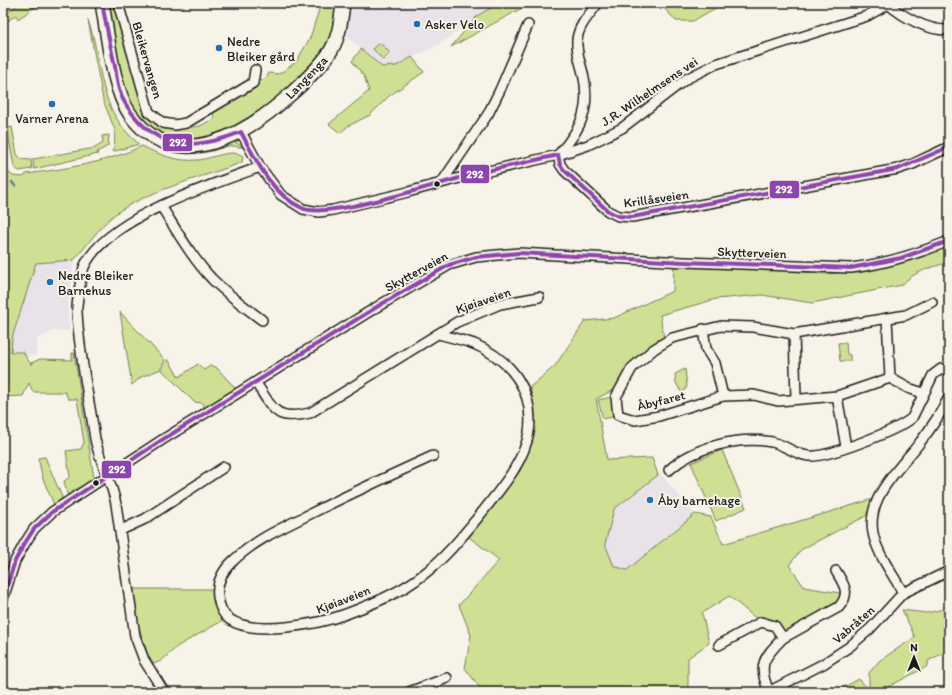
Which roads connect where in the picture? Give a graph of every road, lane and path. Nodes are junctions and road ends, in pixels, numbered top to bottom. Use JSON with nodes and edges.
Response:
{"nodes":[{"id":1,"x":102,"y":3,"type":"edge"},
{"id":2,"x":118,"y":3,"type":"edge"},
{"id":3,"x":344,"y":3,"type":"edge"},
{"id":4,"x":598,"y":3,"type":"edge"},
{"id":5,"x":889,"y":4,"type":"edge"},
{"id":6,"x":528,"y":25,"type":"dead end"},
{"id":7,"x":949,"y":30,"type":"edge"},
{"id":8,"x":255,"y":70,"type":"dead end"},
{"id":9,"x":241,"y":132,"type":"junction"},
{"id":10,"x":949,"y":147,"type":"edge"},
{"id":11,"x":558,"y":155,"type":"junction"},
{"id":12,"x":260,"y":167,"type":"junction"},
{"id":13,"x":442,"y":182,"type":"junction"},
{"id":14,"x":161,"y":206,"type":"junction"},
{"id":15,"x":949,"y":241,"type":"edge"},
{"id":16,"x":539,"y":297,"type":"dead end"},
{"id":17,"x":932,"y":302,"type":"dead end"},
{"id":18,"x":887,"y":318,"type":"junction"},
{"id":19,"x":262,"y":320,"type":"dead end"},
{"id":20,"x":702,"y":329,"type":"junction"},
{"id":21,"x":438,"y":334,"type":"junction"},
{"id":22,"x":794,"y":334,"type":"junction"},
{"id":23,"x":949,"y":370,"type":"edge"},
{"id":24,"x":890,"y":378,"type":"junction"},
{"id":25,"x":256,"y":383,"type":"junction"},
{"id":26,"x":924,"y":393,"type":"junction"},
{"id":27,"x":723,"y":396,"type":"junction"},
{"id":28,"x":837,"y":396,"type":"junction"},
{"id":29,"x":796,"y":398,"type":"junction"},
{"id":30,"x":949,"y":398,"type":"edge"},
{"id":31,"x":846,"y":447,"type":"junction"},
{"id":32,"x":432,"y":456,"type":"dead end"},
{"id":33,"x":224,"y":467,"type":"dead end"},
{"id":34,"x":669,"y":470,"type":"dead end"},
{"id":35,"x":106,"y":476,"type":"junction"},
{"id":36,"x":121,"y":530,"type":"junction"},
{"id":37,"x":836,"y":571,"type":"dead end"},
{"id":38,"x":949,"y":571,"type":"edge"},
{"id":39,"x":903,"y":592,"type":"junction"},
{"id":40,"x":3,"y":599,"type":"edge"},
{"id":41,"x":783,"y":638,"type":"junction"},
{"id":42,"x":719,"y":645,"type":"dead end"},
{"id":43,"x":447,"y":678,"type":"dead end"},
{"id":44,"x":164,"y":692,"type":"edge"},
{"id":45,"x":408,"y":692,"type":"edge"},
{"id":46,"x":769,"y":692,"type":"edge"}],
"edges":[{"from":1,"to":9,"type":"main road","name":"Langenga"},
{"from":2,"to":8,"type":"street","name":"Bleikervangen"},
{"from":3,"to":9,"type":"main road","name":"Langenga"},
{"from":4,"to":11,"type":"street"},
{"from":5,"to":7,"type":"street"},
{"from":5,"to":11,"type":"street","name":"J.R. Wilhelmsens vei"},
{"from":6,"to":13,"type":"street"},
{"from":9,"to":12,"type":"street"},
{"from":10,"to":11,"type":"street","name":"Krillåsveien"},
{"from":11,"to":13,"type":"street"},
{"from":12,"to":13,"type":"street"},
{"from":12,"to":14,"type":"street"},
{"from":14,"to":19,"type":"street"},
{"from":14,"to":35,"type":"street"},
{"from":15,"to":25,"type":"street","name":"Skytterveien"},
{"from":16,"to":21,"type":"street","name":"Kjøiaveien"},
{"from":17,"to":18,"type":"street","name":"Åbyfaret"},
{"from":18,"to":22,"type":"street","name":"Åbyfaret"},
{"from":18,"to":24,"type":"street"},
{"from":20,"to":22,"type":"street","name":"Åbyfaret"},
{"from":20,"to":27,"type":"street"},
{"from":20,"to":27,"type":"street","name":"Åbyfaret"},
{"from":21,"to":25,"type":"street","name":"Kjøiaveien"},
{"from":21,"to":32,"type":"street","name":"Kjøiaveien"},
{"from":22,"to":29,"type":"street"},
{"from":23,"to":26,"type":"street"},
{"from":24,"to":26,"type":"street"},
{"from":24,"to":28,"type":"street","name":"Åbyfaret"},
{"from":25,"to":35,"type":"street","name":"Skytterveien"},
{"from":26,"to":31,"type":"street"},
{"from":27,"to":29,"type":"street","name":"Åbyfaret"},
{"from":28,"to":29,"type":"street","name":"Åbyfaret"},
{"from":28,"to":31,"type":"street"},
{"from":30,"to":39,"type":"street"},
{"from":31,"to":34,"type":"street"},
{"from":33,"to":36,"type":"street"},
{"from":35,"to":36,"type":"street"},
{"from":35,"to":40,"type":"street","name":"Skytterveien"},
{"from":36,"to":44,"type":"street"},
{"from":37,"to":41,"type":"street","name":"Vabråten"},
{"from":38,"to":39,"type":"street","name":"Vabråten"},
{"from":39,"to":46,"type":"street","name":"Vabråten"},
{"from":41,"to":42,"type":"street"},
{"from":41,"to":46,"type":"street","name":"Vabråten"},
{"from":43,"to":45,"type":"street"}]}
